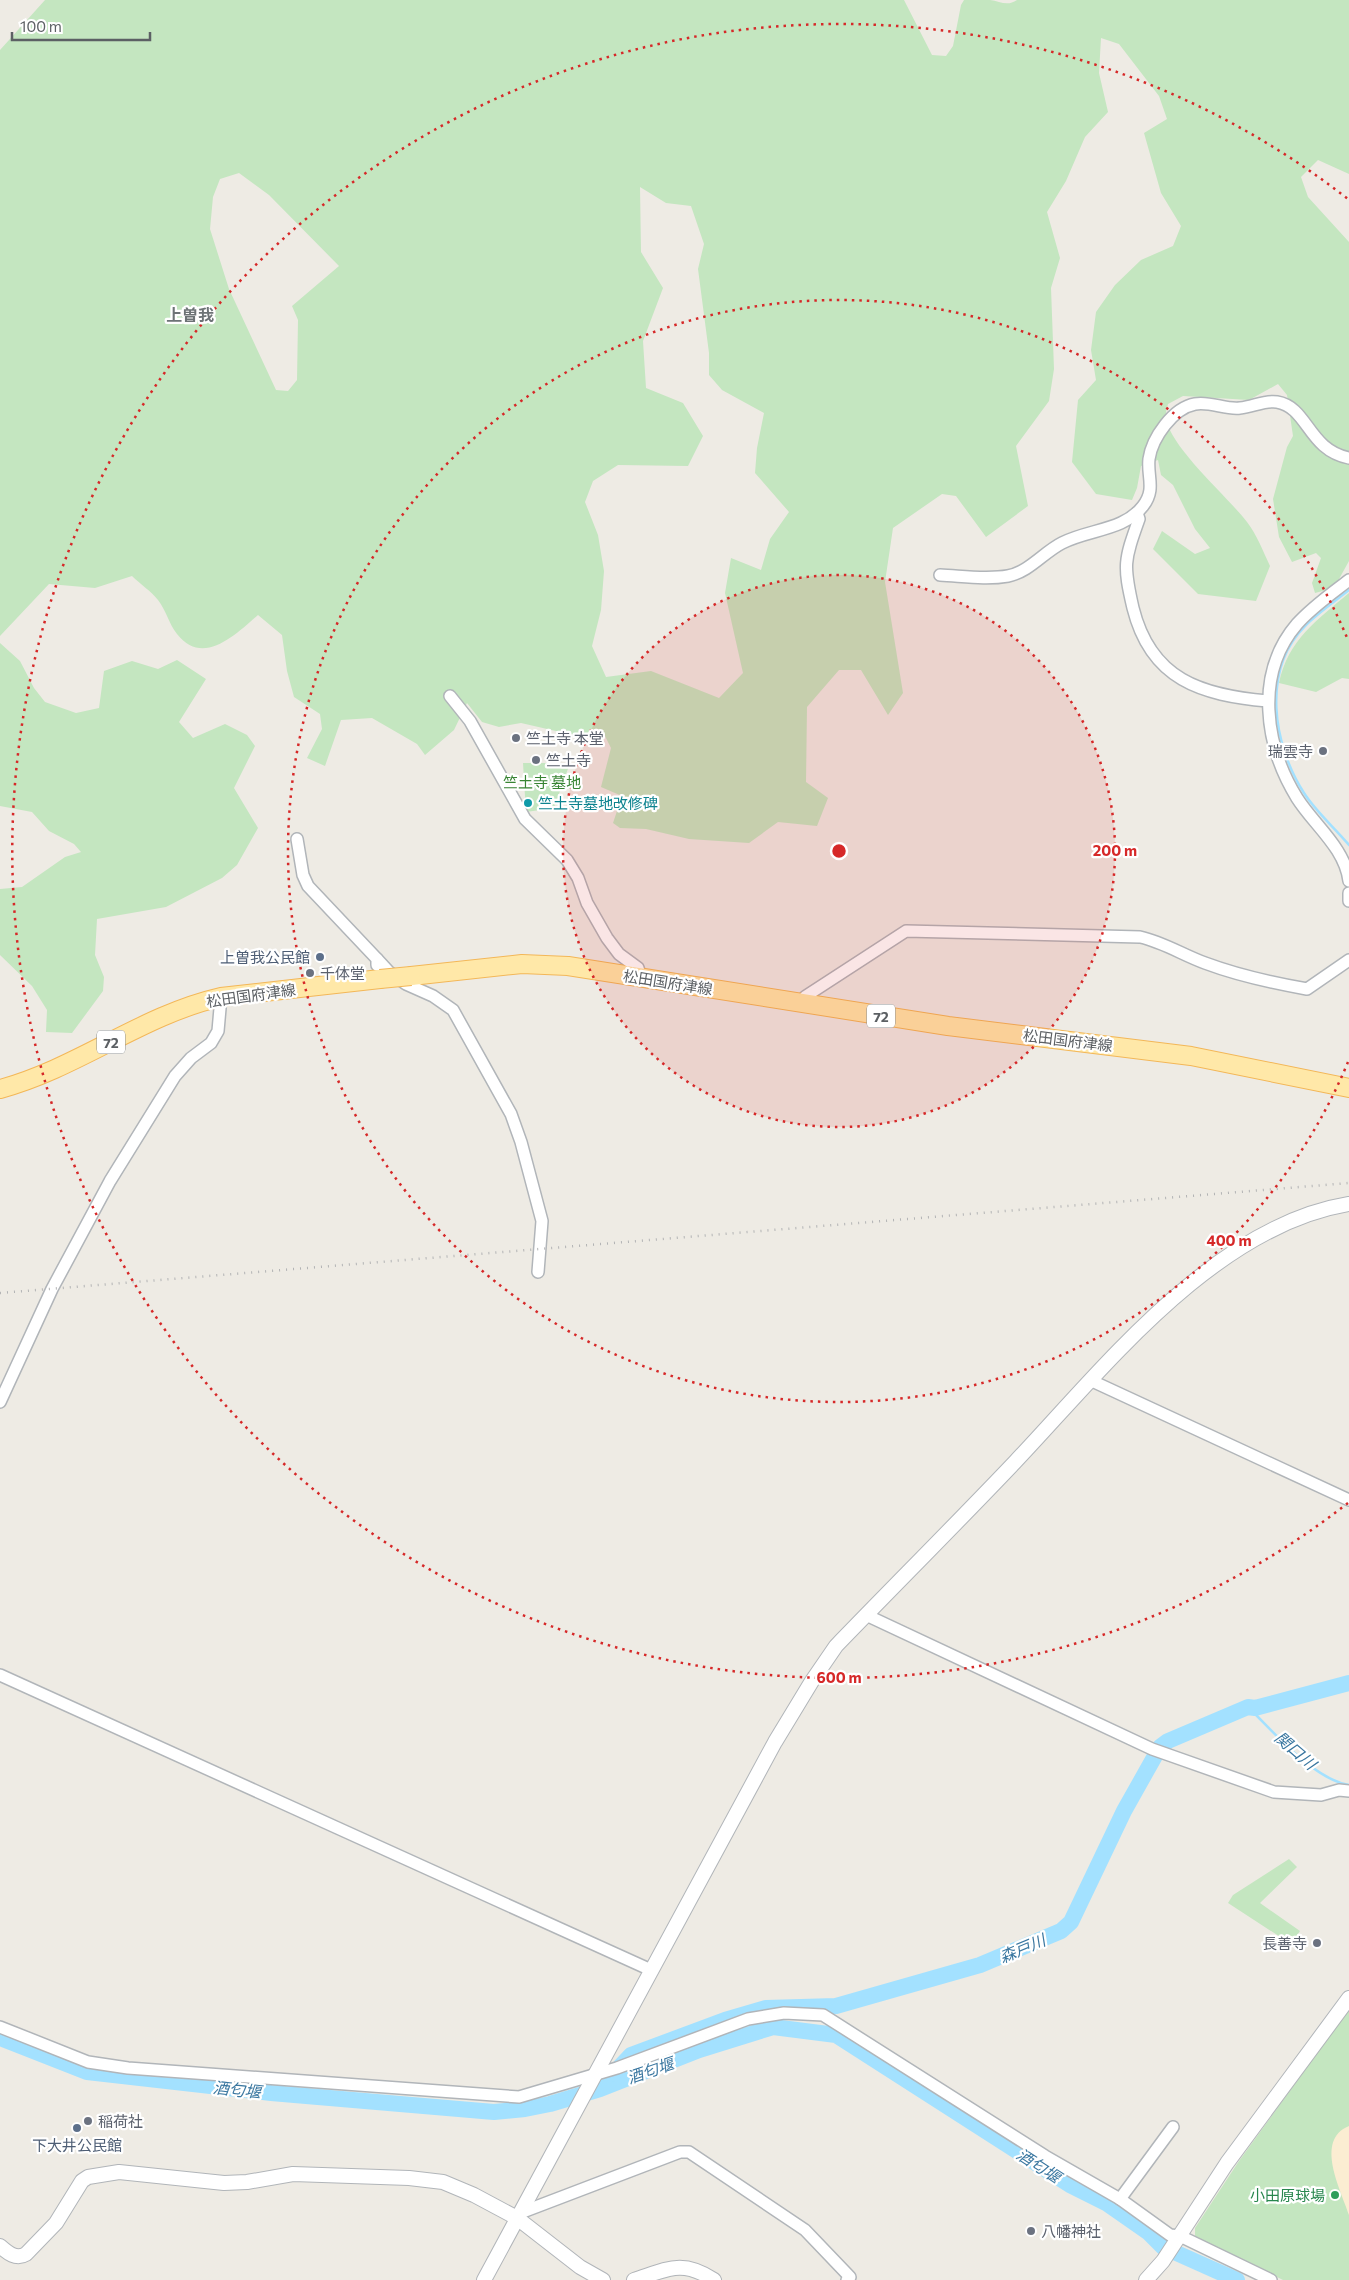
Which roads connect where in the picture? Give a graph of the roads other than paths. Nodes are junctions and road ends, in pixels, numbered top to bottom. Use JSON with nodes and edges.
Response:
{"nodes":[{"id":1,"x":1349,"y":458,"type":"edge"},
{"id":2,"x":1137,"y":513,"type":"junction"},
{"id":3,"x":940,"y":575,"type":"dead end"},
{"id":4,"x":1349,"y":580,"type":"edge"},
{"id":5,"x":450,"y":696,"type":"dead end"},
{"id":6,"x":1268,"y":701,"type":"junction"},
{"id":7,"x":297,"y":839,"type":"dead end"},
{"id":8,"x":1349,"y":881,"type":"edge"},
{"id":9,"x":1349,"y":893,"type":"edge"},
{"id":10,"x":1349,"y":900,"type":"edge"},
{"id":11,"x":377,"y":959,"type":"junction"},
{"id":12,"x":1349,"y":960,"type":"edge"},
{"id":13,"x":439,"y":973,"type":"junction"},
{"id":14,"x":641,"y":978,"type":"junction"},
{"id":15,"x":379,"y":980,"type":"junction"},
{"id":16,"x":433,"y":996,"type":"junction"},
{"id":17,"x":222,"y":997,"type":"junction"},
{"id":18,"x":799,"y":1003,"type":"junction"},
{"id":19,"x":0,"y":1088,"type":"edge"},
{"id":20,"x":1349,"y":1088,"type":"edge"},
{"id":21,"x":1349,"y":1204,"type":"edge"},
{"id":22,"x":538,"y":1272,"type":"dead end"},
{"id":23,"x":1092,"y":1381,"type":"junction"},
{"id":24,"x":0,"y":1402,"type":"edge"},
{"id":25,"x":1349,"y":1500,"type":"edge"},
{"id":26,"x":866,"y":1615,"type":"junction"},
{"id":27,"x":0,"y":1675,"type":"edge"},
{"id":28,"x":1349,"y":1791,"type":"edge"},
{"id":29,"x":650,"y":1970,"type":"junction"},
{"id":30,"x":1349,"y":1998,"type":"edge"},
{"id":31,"x":0,"y":2027,"type":"edge"},
{"id":32,"x":597,"y":2072,"type":"junction"},
{"id":33,"x":1174,"y":2128,"type":"dead end"},
{"id":34,"x":1120,"y":2199,"type":"junction"},
{"id":35,"x":518,"y":2215,"type":"junction"},
{"id":36,"x":1180,"y":2236,"type":"junction"},
{"id":37,"x":0,"y":2246,"type":"edge"},
{"id":38,"x":484,"y":2280,"type":"edge"},
{"id":39,"x":604,"y":2280,"type":"edge"},
{"id":40,"x":634,"y":2280,"type":"edge"},
{"id":41,"x":714,"y":2280,"type":"edge"},
{"id":42,"x":847,"y":2280,"type":"edge"},
{"id":43,"x":1146,"y":2280,"type":"edge"},
{"id":44,"x":1271,"y":2280,"type":"edge"}],
"edges":[{"from":1,"to":2,"type":"street"},
{"from":2,"to":3,"type":"street"},
{"from":2,"to":6,"type":"street"},
{"from":4,"to":6,"type":"street"},
{"from":5,"to":14,"type":"street"},
{"from":6,"to":8,"type":"street"},
{"from":7,"to":11,"type":"street"},
{"from":9,"to":10,"type":"street"},
{"from":11,"to":15,"type":"street"},
{"from":11,"to":16,"type":"street"},
{"from":12,"to":18,"type":"street"},
{"from":13,"to":14,"type":"main road","name":"松田国府津線","number":"72"},
{"from":13,"to":15,"type":"main road","name":"松田国府津線","number":"72","bridge":true},
{"from":13,"to":16,"type":"street"},
{"from":14,"to":18,"type":"main road","name":"松田国府津線","number":"72"},
{"from":15,"to":17,"type":"main road","name":"松田国府津線","number":"72"},
{"from":16,"to":22,"type":"street"},
{"from":17,"to":19,"type":"main road","name":"松田国府津線","number":"72"},
{"from":17,"to":24,"type":"street"},
{"from":18,"to":20,"type":"main road","name":"松田国府津線","number":"72"},
{"from":21,"to":23,"type":"street"},
{"from":23,"to":25,"type":"street"},
{"from":23,"to":26,"type":"street"},
{"from":26,"to":28,"type":"street"},
{"from":26,"to":29,"type":"street"},
{"from":27,"to":29,"type":"street"},
{"from":29,"to":32,"type":"street"},
{"from":30,"to":36,"type":"street"},
{"from":31,"to":32,"type":"street"},
{"from":32,"to":34,"type":"street"},
{"from":32,"to":35,"type":"street"},
{"from":33,"to":34,"type":"street"},
{"from":34,"to":36,"type":"street"},
{"from":35,"to":37,"type":"street"},
{"from":35,"to":38,"type":"street"},
{"from":35,"to":39,"type":"street"},
{"from":35,"to":42,"type":"street"},
{"from":36,"to":43,"type":"street"},
{"from":36,"to":44,"type":"street"},
{"from":40,"to":41,"type":"street"}]}
